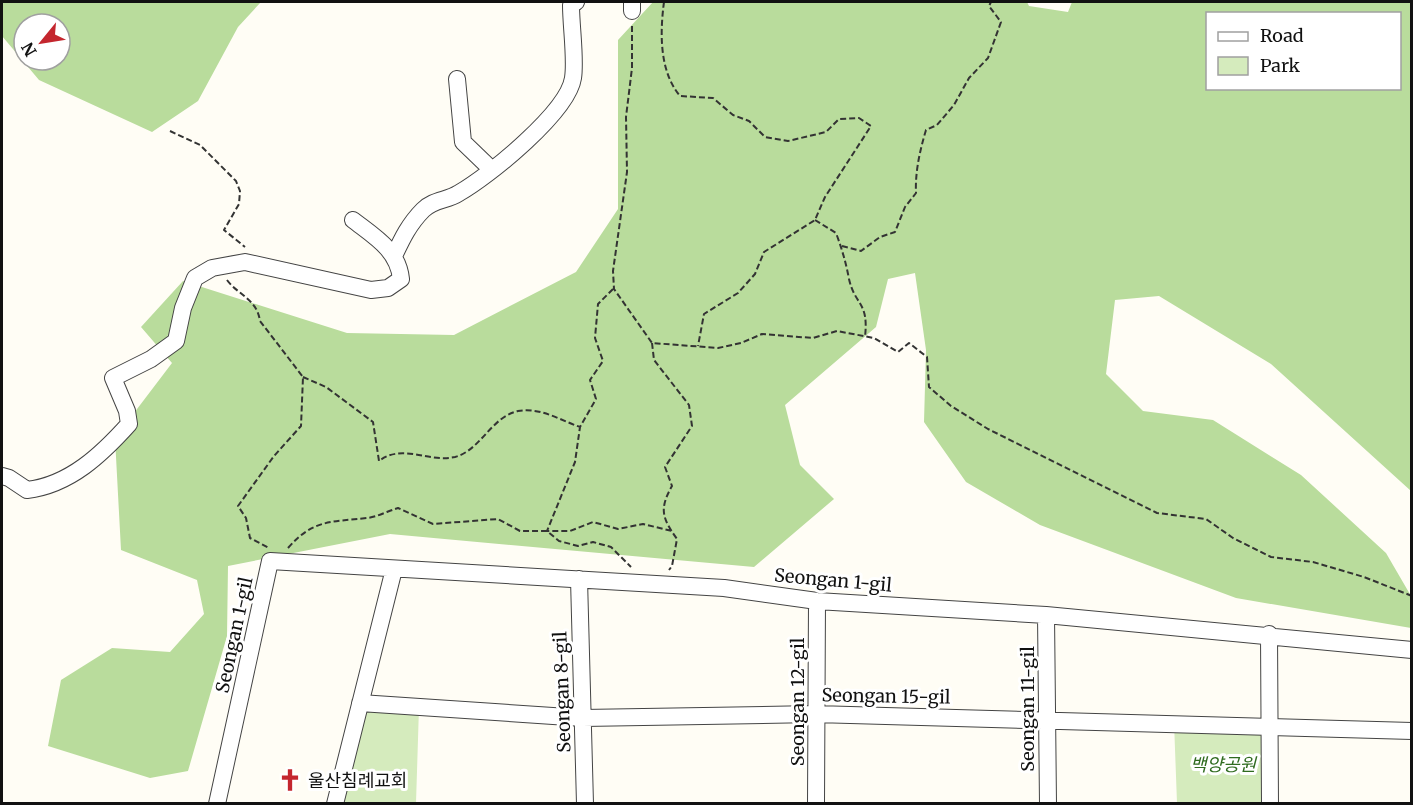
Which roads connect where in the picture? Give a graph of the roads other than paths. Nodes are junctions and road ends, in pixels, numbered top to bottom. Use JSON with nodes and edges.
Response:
{"nodes":[{"id":1,"x":576,"y":2,"type":"edge"},
{"id":2,"x":457,"y":80,"type":"dead end"},
{"id":3,"x":491,"y":169,"type":"junction"},
{"id":4,"x":353,"y":220,"type":"dead end"},
{"id":5,"x":394,"y":256,"type":"junction"},
{"id":6,"x":2,"y":476,"type":"edge"},
{"id":7,"x":394,"y":569,"type":"junction"},
{"id":8,"x":579,"y":579,"type":"junction"},
{"id":9,"x":817,"y":601,"type":"junction"},
{"id":10,"x":1046,"y":615,"type":"junction"},
{"id":11,"x":1269,"y":634,"type":"junction"},
{"id":12,"x":1412,"y":650,"type":"edge"},
{"id":13,"x":360,"y":703,"type":"junction"},
{"id":14,"x":815,"y":714,"type":"junction"},
{"id":15,"x":582,"y":718,"type":"junction"},
{"id":16,"x":1047,"y":720,"type":"junction"},
{"id":17,"x":1268,"y":727,"type":"junction"},
{"id":18,"x":1412,"y":731,"type":"edge"},
{"id":19,"x":217,"y":804,"type":"edge"},
{"id":20,"x":334,"y":804,"type":"edge"},
{"id":21,"x":585,"y":804,"type":"edge"},
{"id":22,"x":816,"y":804,"type":"edge"},
{"id":23,"x":1048,"y":804,"type":"edge"},
{"id":24,"x":1270,"y":804,"type":"edge"}],
"edges":[{"from":1,"to":3,"type":"street"},
{"from":2,"to":3,"type":"street"},
{"from":3,"to":5,"type":"street"},
{"from":4,"to":5,"type":"street"},
{"from":5,"to":6,"type":"street"},
{"from":7,"to":8,"type":"street","name":"Seongan 1-gil"},
{"from":7,"to":13,"type":"street"},
{"from":7,"to":19,"type":"street","name":"Seongan 1-gil"},
{"from":8,"to":9,"type":"street","name":"Seongan 1-gil"},
{"from":8,"to":15,"type":"street","name":"Seongan 8-gil"},
{"from":9,"to":10,"type":"street","name":"Seongan 1-gil"},
{"from":9,"to":14,"type":"street","name":"Seongan 12-gil"},
{"from":10,"to":11,"type":"street","name":"Seongan 1-gil"},
{"from":10,"to":16,"type":"street","name":"Seongan 11-gil"},
{"from":11,"to":12,"type":"street","name":"Seongan 1-gil"},
{"from":11,"to":17,"type":"street"},
{"from":13,"to":15,"type":"street","name":"Seongan 15-gil"},
{"from":13,"to":20,"type":"street"},
{"from":14,"to":15,"type":"street","name":"Seongan 15-gil"},
{"from":14,"to":16,"type":"street","name":"Seongan 15-gil"},
{"from":14,"to":22,"type":"street","name":"Seongan 12-gil"},
{"from":15,"to":21,"type":"street","name":"Seongan 8-gil"},
{"from":16,"to":17,"type":"street","name":"Seongan 15-gil"},
{"from":16,"to":23,"type":"street","name":"Seongan 11-gil"},
{"from":17,"to":18,"type":"street","name":"Seongan 15-gil"},
{"from":17,"to":24,"type":"street"}]}
